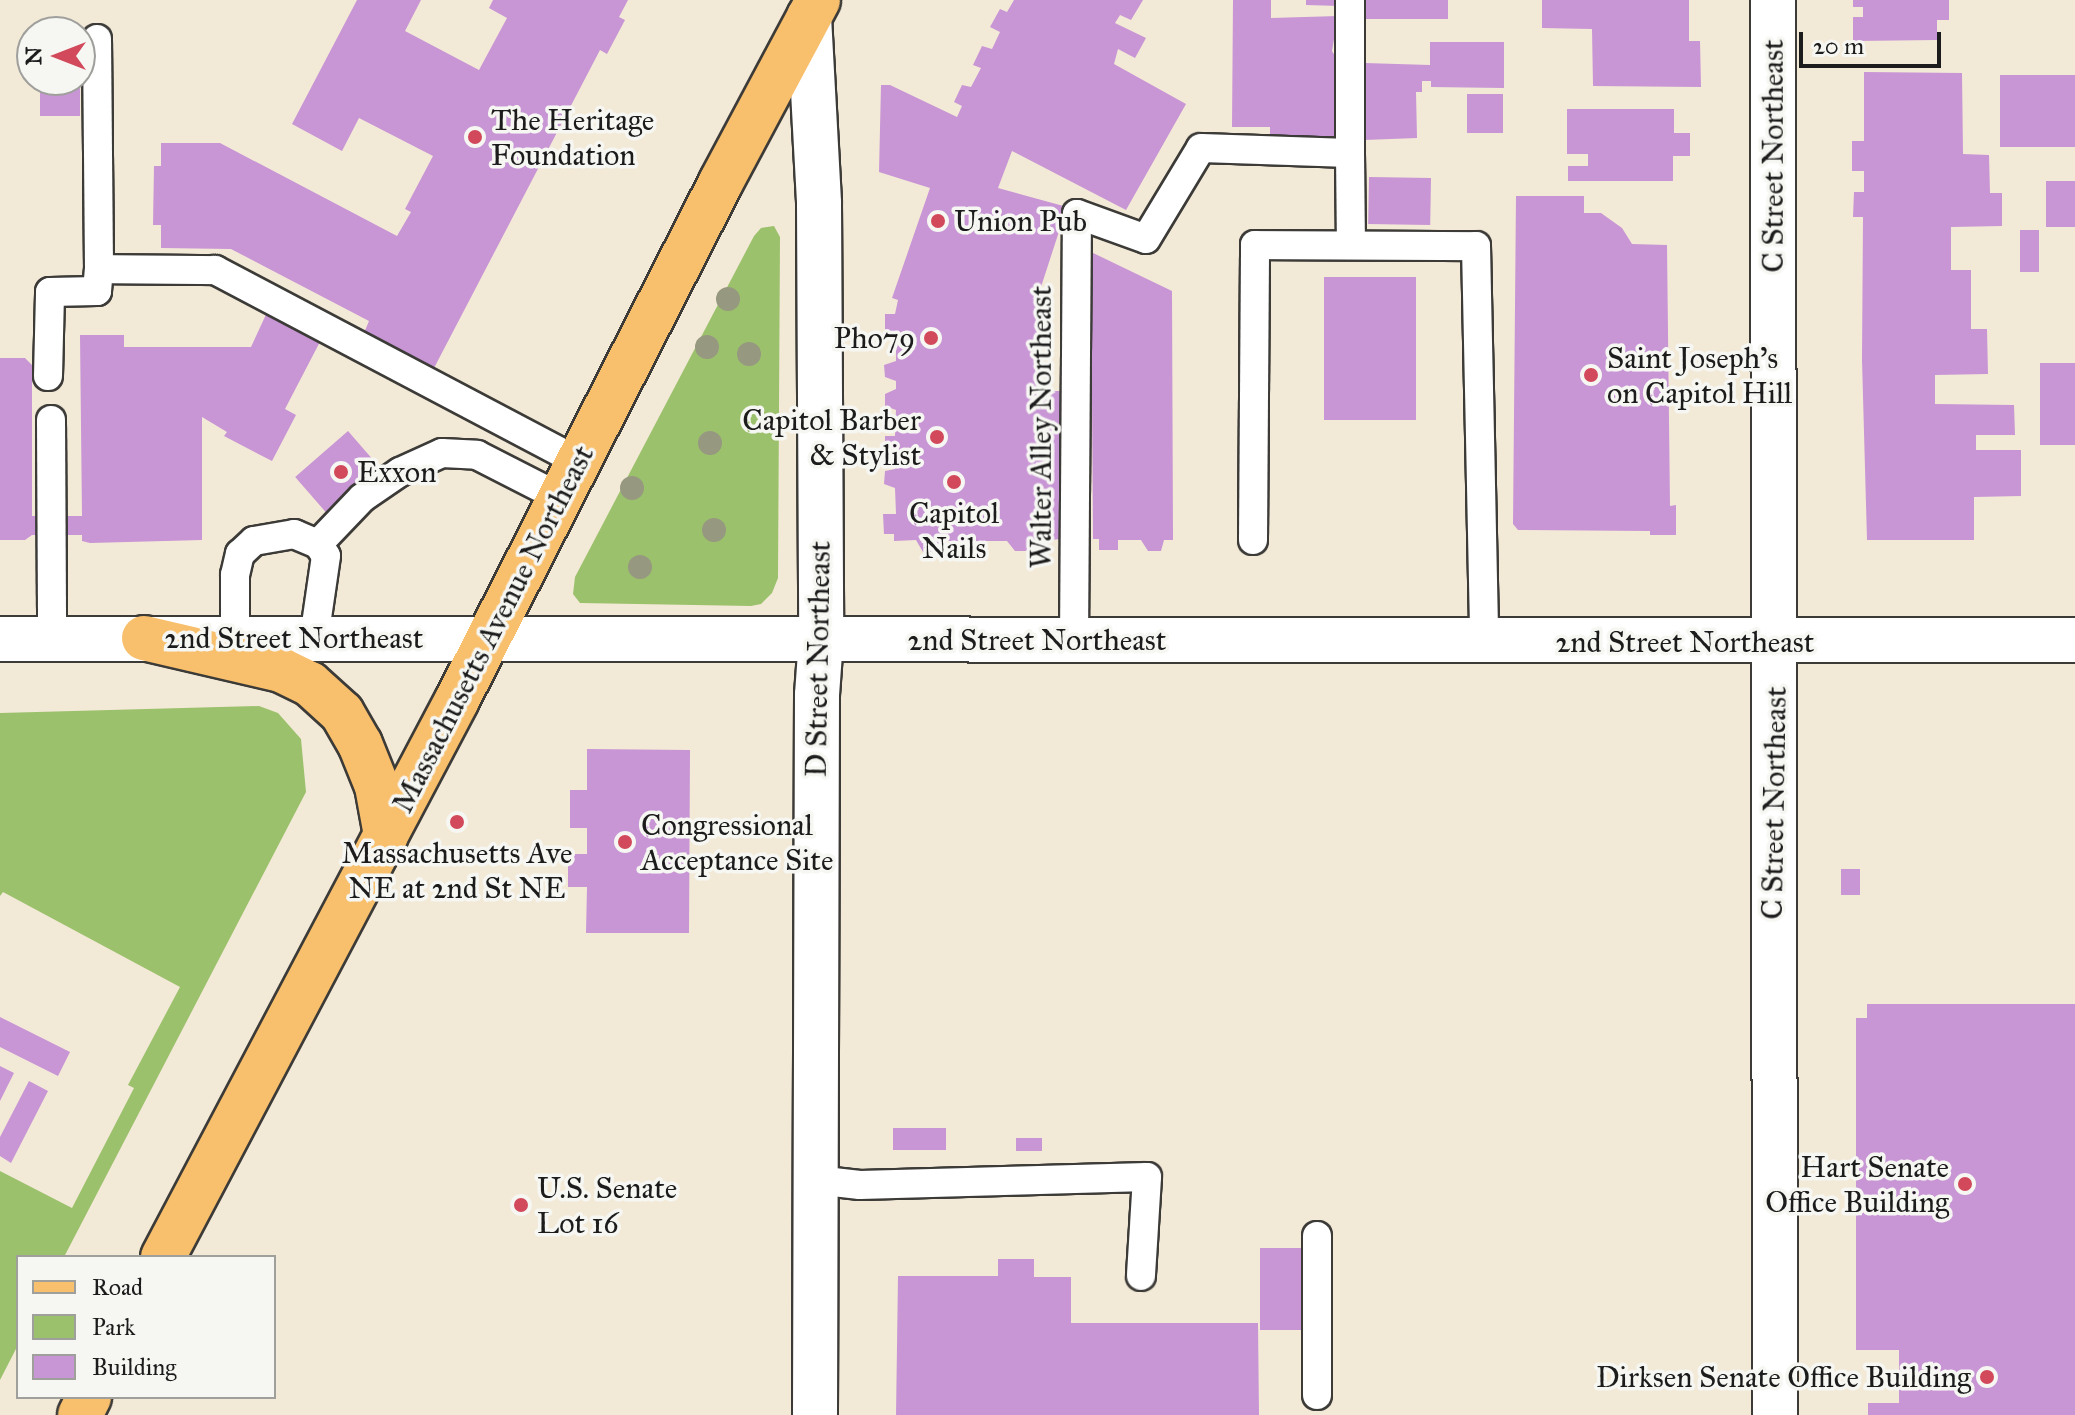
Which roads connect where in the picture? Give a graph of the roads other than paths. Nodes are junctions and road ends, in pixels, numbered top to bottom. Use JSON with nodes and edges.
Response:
{"nodes":[{"id":1,"x":1350,"y":0,"type":"edge"},
{"id":2,"x":1773,"y":0,"type":"edge"},
{"id":3,"x":812,"y":6,"type":"edge"},
{"id":4,"x":97,"y":39,"type":"dead end"},
{"id":5,"x":1350,"y":153,"type":"junction"},
{"id":6,"x":1351,"y":245,"type":"junction"},
{"id":7,"x":99,"y":269,"type":"junction"},
{"id":8,"x":48,"y":376,"type":"dead end"},
{"id":9,"x":51,"y":420,"type":"dead end"},
{"id":10,"x":570,"y":480,"type":"junction"},
{"id":11,"x":1253,"y":540,"type":"dead end"},
{"id":12,"x":318,"y":544,"type":"junction"},
{"id":13,"x":144,"y":638,"type":"junction"},
{"id":14,"x":235,"y":638,"type":"junction"},
{"id":15,"x":314,"y":638,"type":"junction"},
{"id":16,"x":488,"y":638,"type":"junction"},
{"id":17,"x":0,"y":639,"type":"edge"},
{"id":18,"x":52,"y":639,"type":"junction"},
{"id":19,"x":821,"y":639,"type":"junction"},
{"id":20,"x":1074,"y":640,"type":"junction"},
{"id":21,"x":2075,"y":640,"type":"edge"},
{"id":22,"x":1484,"y":641,"type":"junction"},
{"id":23,"x":1776,"y":643,"type":"junction"},
{"id":24,"x":386,"y":835,"type":"junction"},
{"id":25,"x":816,"y":1180,"type":"junction"},
{"id":26,"x":1317,"y":1236,"type":"dead end"},
{"id":27,"x":164,"y":1255,"type":"edge"},
{"id":28,"x":1141,"y":1276,"type":"dead end"},
{"id":29,"x":1317,"y":1395,"type":"dead end"},
{"id":30,"x":815,"y":1415,"type":"edge"},
{"id":31,"x":1775,"y":1415,"type":"edge"}],
"edges":[{"from":1,"to":5,"type":"lane"},
{"from":2,"to":23,"type":"street","name":"C Street Northeast"},
{"from":3,"to":10,"type":"main road","name":"Massachusetts Avenue Northeast"},
{"from":3,"to":19,"type":"street","name":"D Street Northeast"},
{"from":4,"to":7,"type":"lane"},
{"from":5,"to":6,"type":"lane"},
{"from":5,"to":20,"type":"lane","name":"Walter Alley Northeast"},
{"from":6,"to":11,"type":"lane"},
{"from":6,"to":22,"type":"lane"},
{"from":7,"to":8,"type":"lane"},
{"from":7,"to":10,"type":"lane"},
{"from":9,"to":18,"type":"lane"},
{"from":10,"to":12,"type":"lane"},
{"from":10,"to":16,"type":"main road","name":"Massachusetts Avenue Northeast"},
{"from":12,"to":14,"type":"lane"},
{"from":12,"to":15,"type":"lane"},
{"from":13,"to":14,"type":"street","name":"2nd Street Northeast"},
{"from":13,"to":18,"type":"street","name":"2nd Street Northeast"},
{"from":13,"to":24,"type":"main road"},
{"from":14,"to":15,"type":"street","name":"2nd Street Northeast"},
{"from":15,"to":16,"type":"street","name":"2nd Street Northeast"},
{"from":16,"to":19,"type":"street","name":"2nd Street Northeast"},
{"from":16,"to":24,"type":"main road","name":"Massachusetts Avenue Northeast"},
{"from":17,"to":18,"type":"street","name":"2nd Street Northeast"},
{"from":19,"to":20,"type":"street","name":"2nd Street Northeast"},
{"from":19,"to":25,"type":"street","name":"D Street Northeast"},
{"from":20,"to":22,"type":"street","name":"2nd Street Northeast"},
{"from":21,"to":23,"type":"street","name":"2nd Street Northeast"},
{"from":22,"to":23,"type":"street","name":"2nd Street Northeast"},
{"from":23,"to":31,"type":"street","name":"C Street Northeast"},
{"from":24,"to":27,"type":"main road","name":"Massachusetts Avenue Northeast"},
{"from":25,"to":28,"type":"lane"},
{"from":25,"to":30,"type":"street","name":"D Street Northeast"},
{"from":26,"to":29,"type":"lane"}]}
